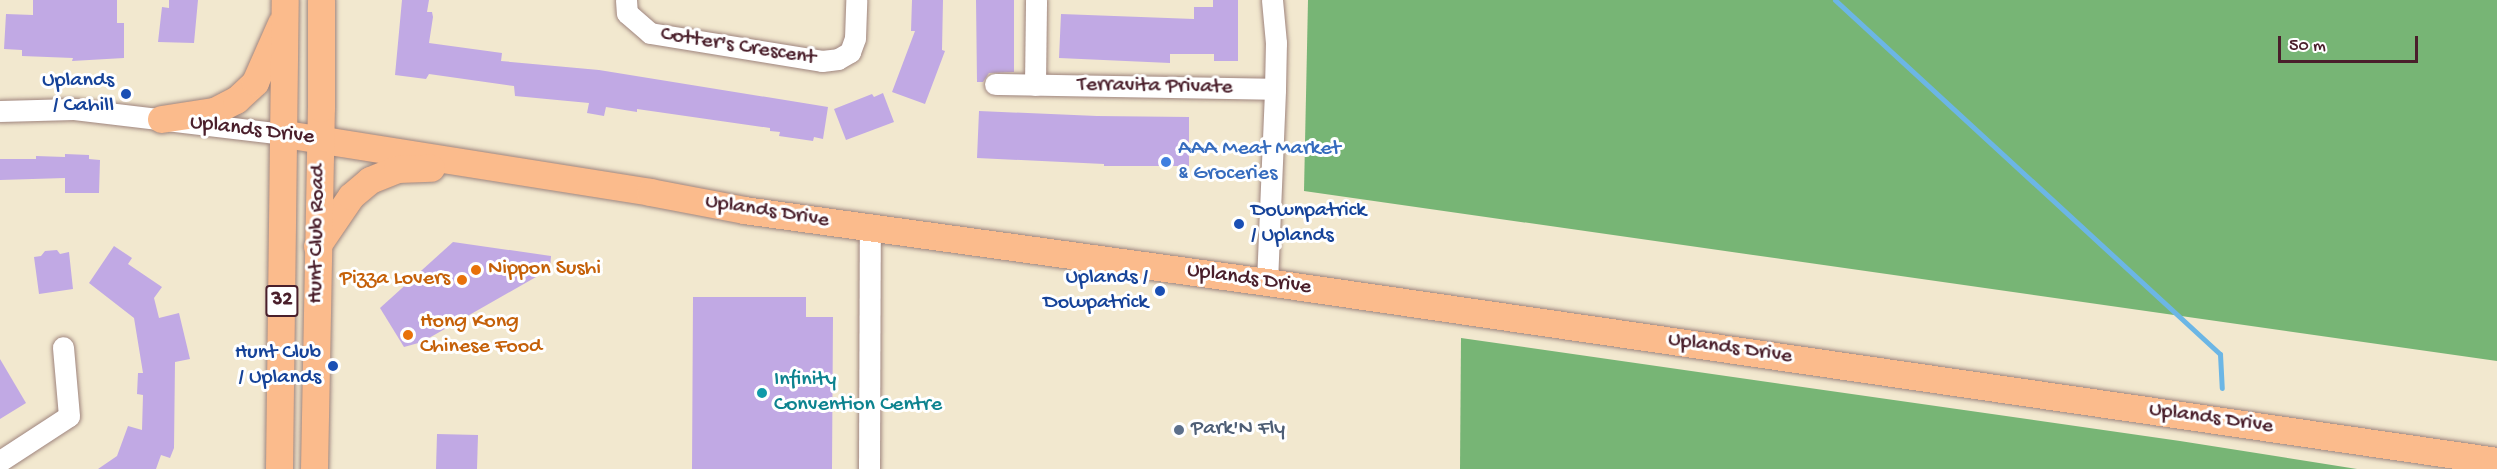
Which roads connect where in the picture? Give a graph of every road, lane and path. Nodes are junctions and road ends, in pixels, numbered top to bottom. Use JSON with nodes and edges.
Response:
{"nodes":[{"id":1,"x":321,"y":0,"type":"edge"},
{"id":2,"x":626,"y":0,"type":"edge"},
{"id":3,"x":856,"y":0,"type":"edge"},
{"id":4,"x":1036,"y":0,"type":"edge"},
{"id":5,"x":1272,"y":0,"type":"edge"},
{"id":6,"x":285,"y":7,"type":"edge"},
{"id":7,"x":995,"y":84,"type":"dead end"},
{"id":8,"x":1035,"y":85,"type":"junction"},
{"id":9,"x":1275,"y":89,"type":"junction"},
{"id":10,"x":0,"y":111,"type":"edge"},
{"id":11,"x":161,"y":119,"type":"junction"},
{"id":12,"x":285,"y":134,"type":"junction"},
{"id":13,"x":320,"y":140,"type":"junction"},
{"id":14,"x":476,"y":166,"type":"junction"},
{"id":15,"x":870,"y":228,"type":"junction"},
{"id":16,"x":317,"y":246,"type":"junction"},
{"id":17,"x":1267,"y":282,"type":"junction"},
{"id":18,"x":63,"y":347,"type":"dead end"},
{"id":19,"x":0,"y":461,"type":"edge"},
{"id":20,"x":2497,"y":461,"type":"edge"},
{"id":21,"x":279,"y":469,"type":"edge"},
{"id":22,"x":314,"y":469,"type":"edge"},
{"id":23,"x":869,"y":469,"type":"edge"}],
"edges":[{"from":1,"to":13,"type":"main road","name":"Hunt Club Road","number":"32"},
{"from":2,"to":3,"type":"street","name":"Cotter's Crescent"},
{"from":4,"to":8,"type":"street"},
{"from":5,"to":9,"type":"street"},
{"from":6,"to":11,"type":"main road"},
{"from":6,"to":12,"type":"main road","name":"Hunt Club Road","number":"32"},
{"from":7,"to":8,"type":"street","name":"Terravita Private"},
{"from":8,"to":9,"type":"street","name":"Terravita Private"},
{"from":9,"to":17,"type":"street"},
{"from":10,"to":11,"type":"street","name":"Uplands Drive"},
{"from":11,"to":12,"type":"street","name":"Uplands Drive"},
{"from":12,"to":13,"type":"main road","name":"Uplands Drive"},
{"from":12,"to":21,"type":"main road","name":"Hunt Club Road","number":"32"},
{"from":13,"to":14,"type":"main road","name":"Uplands Drive"},
{"from":13,"to":16,"type":"main road","name":"Hunt Club Road","number":"32"},
{"from":14,"to":15,"type":"main road","name":"Uplands Drive"},
{"from":14,"to":16,"type":"main road"},
{"from":15,"to":17,"type":"main road","name":"Uplands Drive"},
{"from":15,"to":23,"type":"street"},
{"from":16,"to":22,"type":"main road","name":"Hunt Club Road","number":"32"},
{"from":17,"to":20,"type":"main road","name":"Uplands Drive"},
{"from":18,"to":19,"type":"street"}]}
